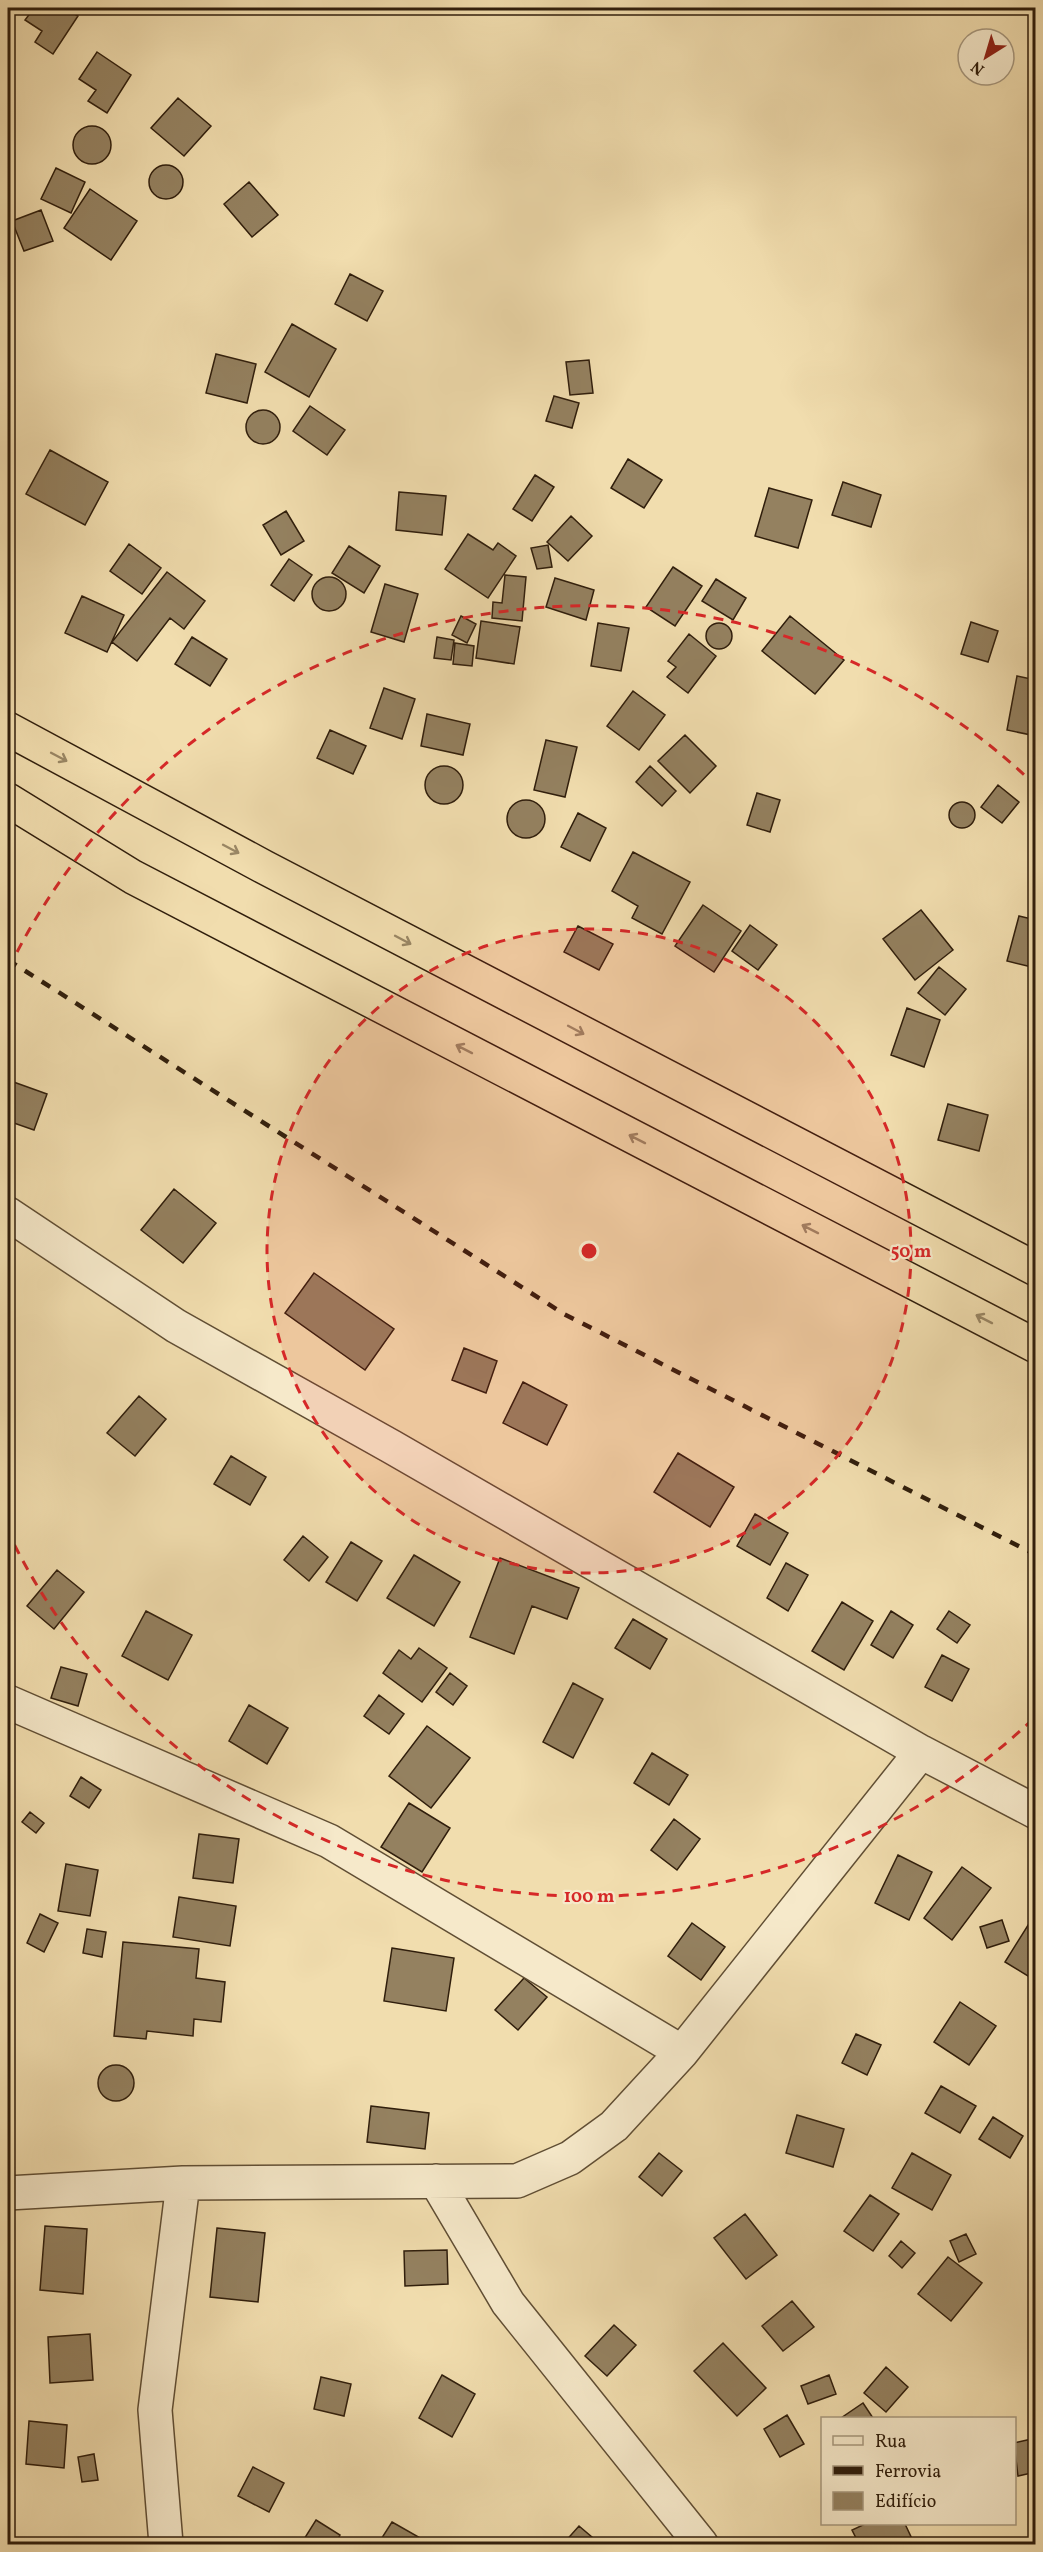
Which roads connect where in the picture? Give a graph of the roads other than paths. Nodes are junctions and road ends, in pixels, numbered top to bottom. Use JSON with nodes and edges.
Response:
{"nodes":[{"id":1,"x":8,"y":729,"type":"edge"},
{"id":2,"x":8,"y":800,"type":"edge"},
{"id":3,"x":8,"y":1214,"type":"edge"},
{"id":4,"x":1035,"y":1269,"type":"edge"},
{"id":5,"x":1035,"y":1346,"type":"edge"},
{"id":6,"x":8,"y":1702,"type":"edge"},
{"id":7,"x":921,"y":1752,"type":"junction"},
{"id":8,"x":1035,"y":1812,"type":"edge"},
{"id":9,"x":682,"y":2052,"type":"junction"},
{"id":10,"x":436,"y":2181,"type":"junction"},
{"id":11,"x":183,"y":2183,"type":"junction"},
{"id":12,"x":8,"y":2193,"type":"edge"},
{"id":13,"x":166,"y":2544,"type":"edge"},
{"id":14,"x":701,"y":2544,"type":"edge"}],
"edges":[{"from":1,"to":4,"type":"highway","one_way":true},
{"from":5,"to":2,"type":"highway","one_way":true},
{"from":3,"to":7,"type":"street"},
{"from":6,"to":9,"type":"street"},
{"from":7,"to":8,"type":"street"},
{"from":7,"to":9,"type":"street"},
{"from":9,"to":10,"type":"street"},
{"from":10,"to":11,"type":"street"},
{"from":10,"to":14,"type":"street"},
{"from":11,"to":12,"type":"street"},
{"from":11,"to":13,"type":"street"}]}
